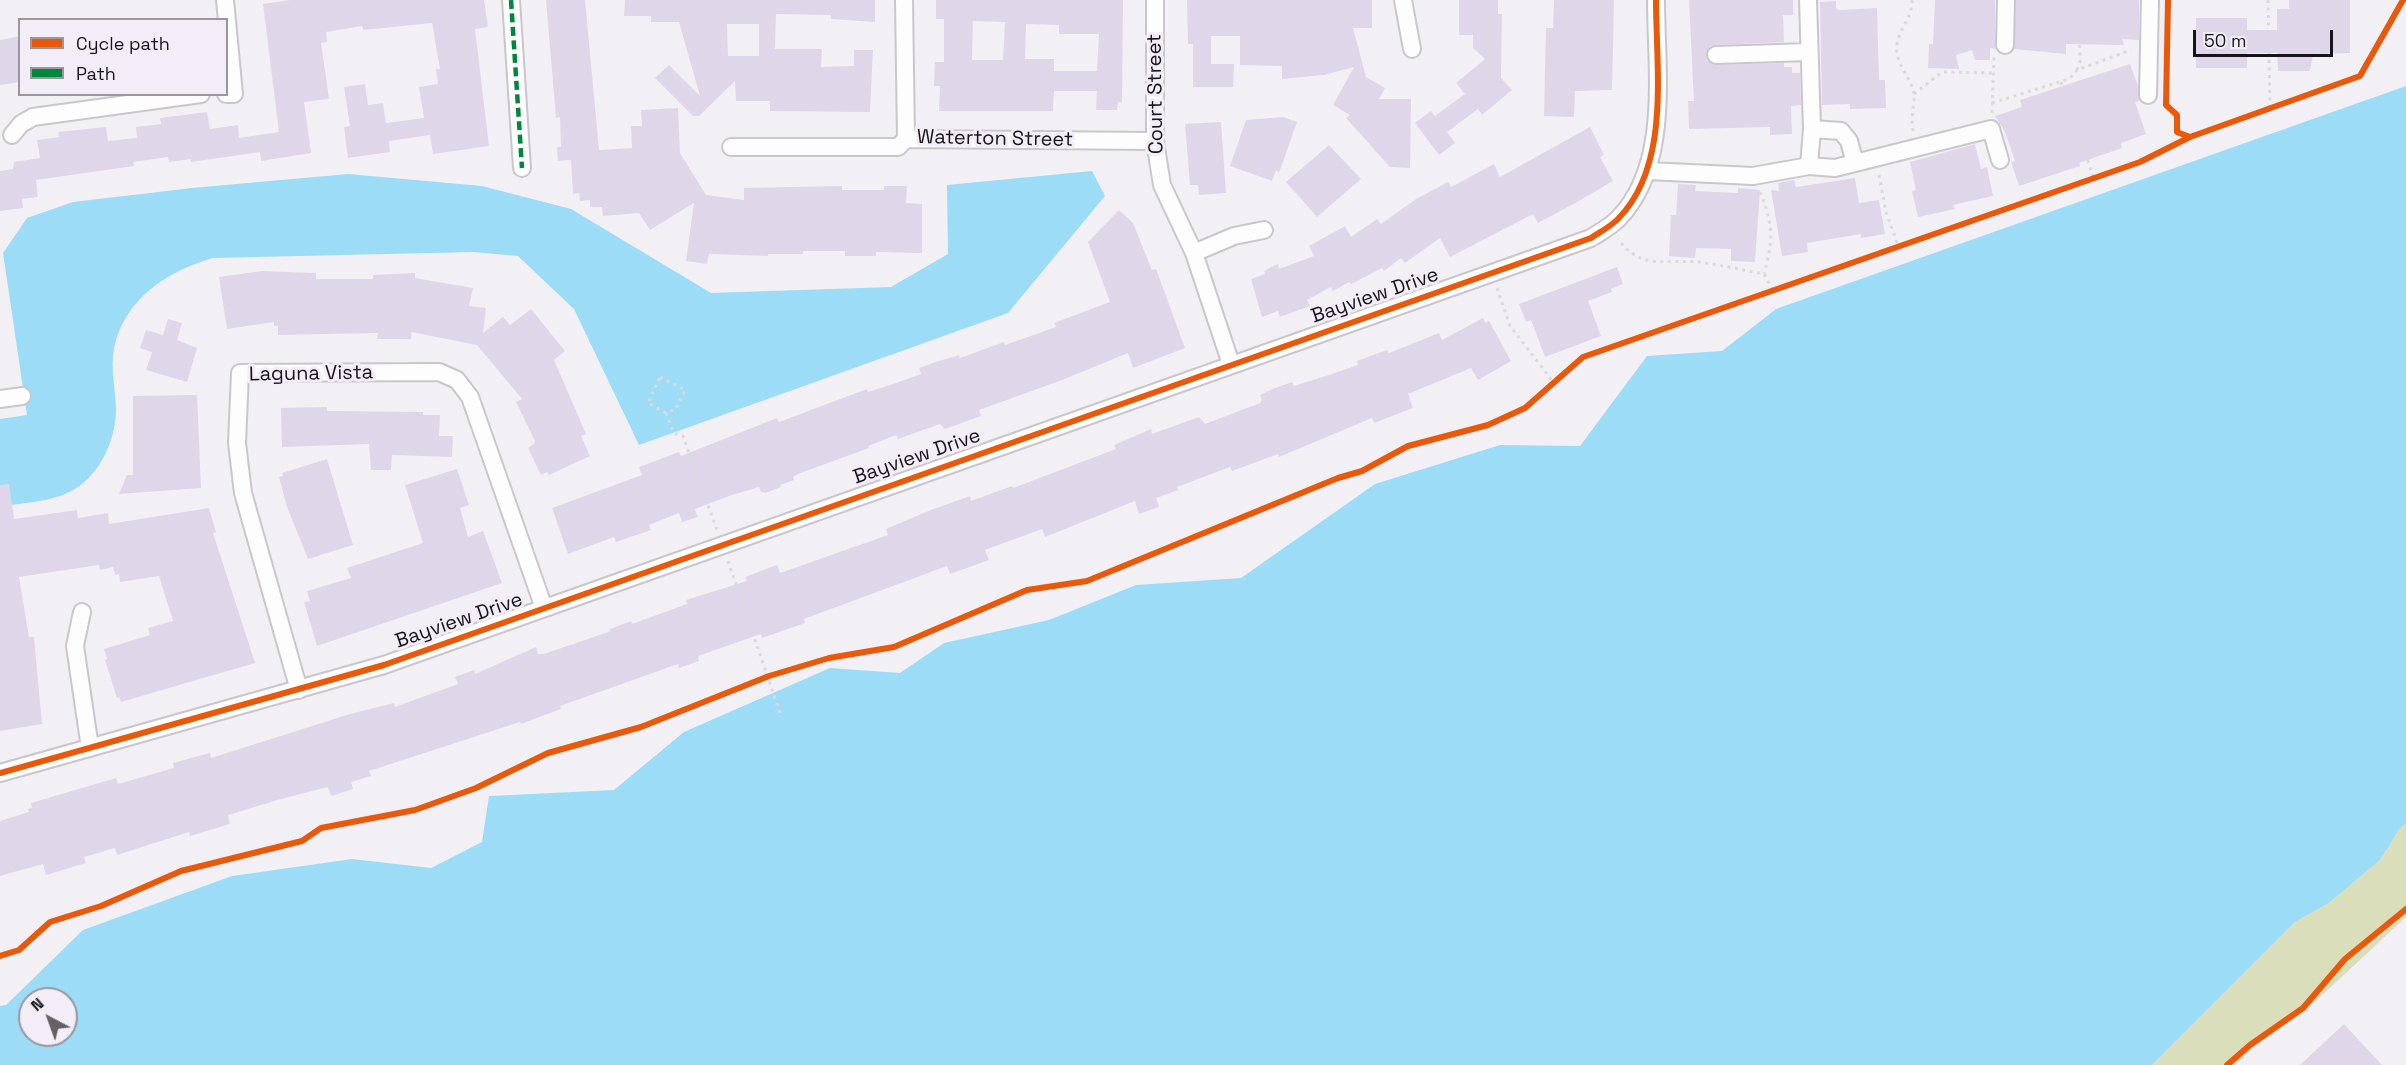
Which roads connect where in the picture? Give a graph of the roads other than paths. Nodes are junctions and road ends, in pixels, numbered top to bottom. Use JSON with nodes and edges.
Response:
{"nodes":[{"id":1,"x":225,"y":0,"type":"edge"},
{"id":2,"x":511,"y":0,"type":"edge"},
{"id":3,"x":904,"y":0,"type":"edge"},
{"id":4,"x":1155,"y":0,"type":"edge"},
{"id":5,"x":1403,"y":0,"type":"edge"},
{"id":6,"x":1656,"y":0,"type":"edge"},
{"id":7,"x":1808,"y":0,"type":"edge"},
{"id":8,"x":2006,"y":0,"type":"edge"},
{"id":9,"x":2150,"y":0,"type":"edge"},
{"id":10,"x":226,"y":18,"type":"edge"},
{"id":11,"x":2005,"y":45,"type":"road end"},
{"id":12,"x":1412,"y":48,"type":"dead end"},
{"id":13,"x":1809,"y":52,"type":"junction"},
{"id":14,"x":1716,"y":55,"type":"dead end"},
{"id":15,"x":228,"y":56,"type":"edge"},
{"id":16,"x":230,"y":94,"type":"edge"},
{"id":17,"x":2148,"y":94,"type":"dead end"},
{"id":18,"x":186,"y":96,"type":"edge"},
{"id":19,"x":1812,"y":129,"type":"junction"},
{"id":20,"x":12,"y":135,"type":"dead end"},
{"id":21,"x":906,"y":139,"type":"junction"},
{"id":22,"x":1155,"y":141,"type":"junction"},
{"id":23,"x":731,"y":147,"type":"dead end"},
{"id":24,"x":2000,"y":160,"type":"dead end"},
{"id":25,"x":1855,"y":163,"type":"junction"},
{"id":26,"x":1809,"y":166,"type":"junction"},
{"id":27,"x":522,"y":168,"type":"dead end"},
{"id":28,"x":1648,"y":171,"type":"junction"},
{"id":29,"x":1264,"y":230,"type":"dead end"},
{"id":30,"x":1194,"y":253,"type":"junction"},
{"id":31,"x":1231,"y":364,"type":"junction"},
{"id":32,"x":22,"y":396,"type":"dead end"},
{"id":33,"x":0,"y":399,"type":"edge"},
{"id":34,"x":544,"y":608,"type":"junction"},
{"id":35,"x":82,"y":612,"type":"dead end"},
{"id":36,"x":299,"y":690,"type":"junction"},
{"id":37,"x":90,"y":748,"type":"junction"},
{"id":38,"x":0,"y":773,"type":"edge"}],
"edges":[{"from":1,"to":10,"type":"street"},
{"from":2,"to":27,"type":"street"},
{"from":3,"to":21,"type":"street"},
{"from":4,"to":22,"type":"street","name":"Court Street"},
{"from":5,"to":12,"type":"street"},
{"from":6,"to":28,"type":"street","name":"Bayview Drive"},
{"from":7,"to":13,"type":"street"},
{"from":8,"to":11,"type":"street"},
{"from":9,"to":17,"type":"street"},
{"from":13,"to":14,"type":"street"},
{"from":13,"to":19,"type":"street"},
{"from":15,"to":16,"type":"street"},
{"from":18,"to":20,"type":"street"},
{"from":19,"to":25,"type":"street"},
{"from":19,"to":26,"type":"street"},
{"from":21,"to":22,"type":"street","name":"Waterton Street"},
{"from":21,"to":23,"type":"street","name":"Waterton Street"},
{"from":22,"to":30,"type":"street","name":"Court Street"},
{"from":24,"to":25,"type":"street"},
{"from":25,"to":26,"type":"street"},
{"from":26,"to":28,"type":"street"},
{"from":28,"to":31,"type":"street","name":"Bayview Drive"},
{"from":29,"to":30,"type":"street"},
{"from":30,"to":31,"type":"street","name":"Court Street"},
{"from":31,"to":34,"type":"street","name":"Bayview Drive"},
{"from":32,"to":33,"type":"street"},
{"from":34,"to":36,"type":"street","name":"Bayview Drive"},
{"from":34,"to":36,"type":"street","name":"Laguna Vista"},
{"from":35,"to":37,"type":"street"},
{"from":36,"to":37,"type":"street","name":"Bayview Drive"},
{"from":37,"to":38,"type":"street","name":"Bayview Drive"}]}
